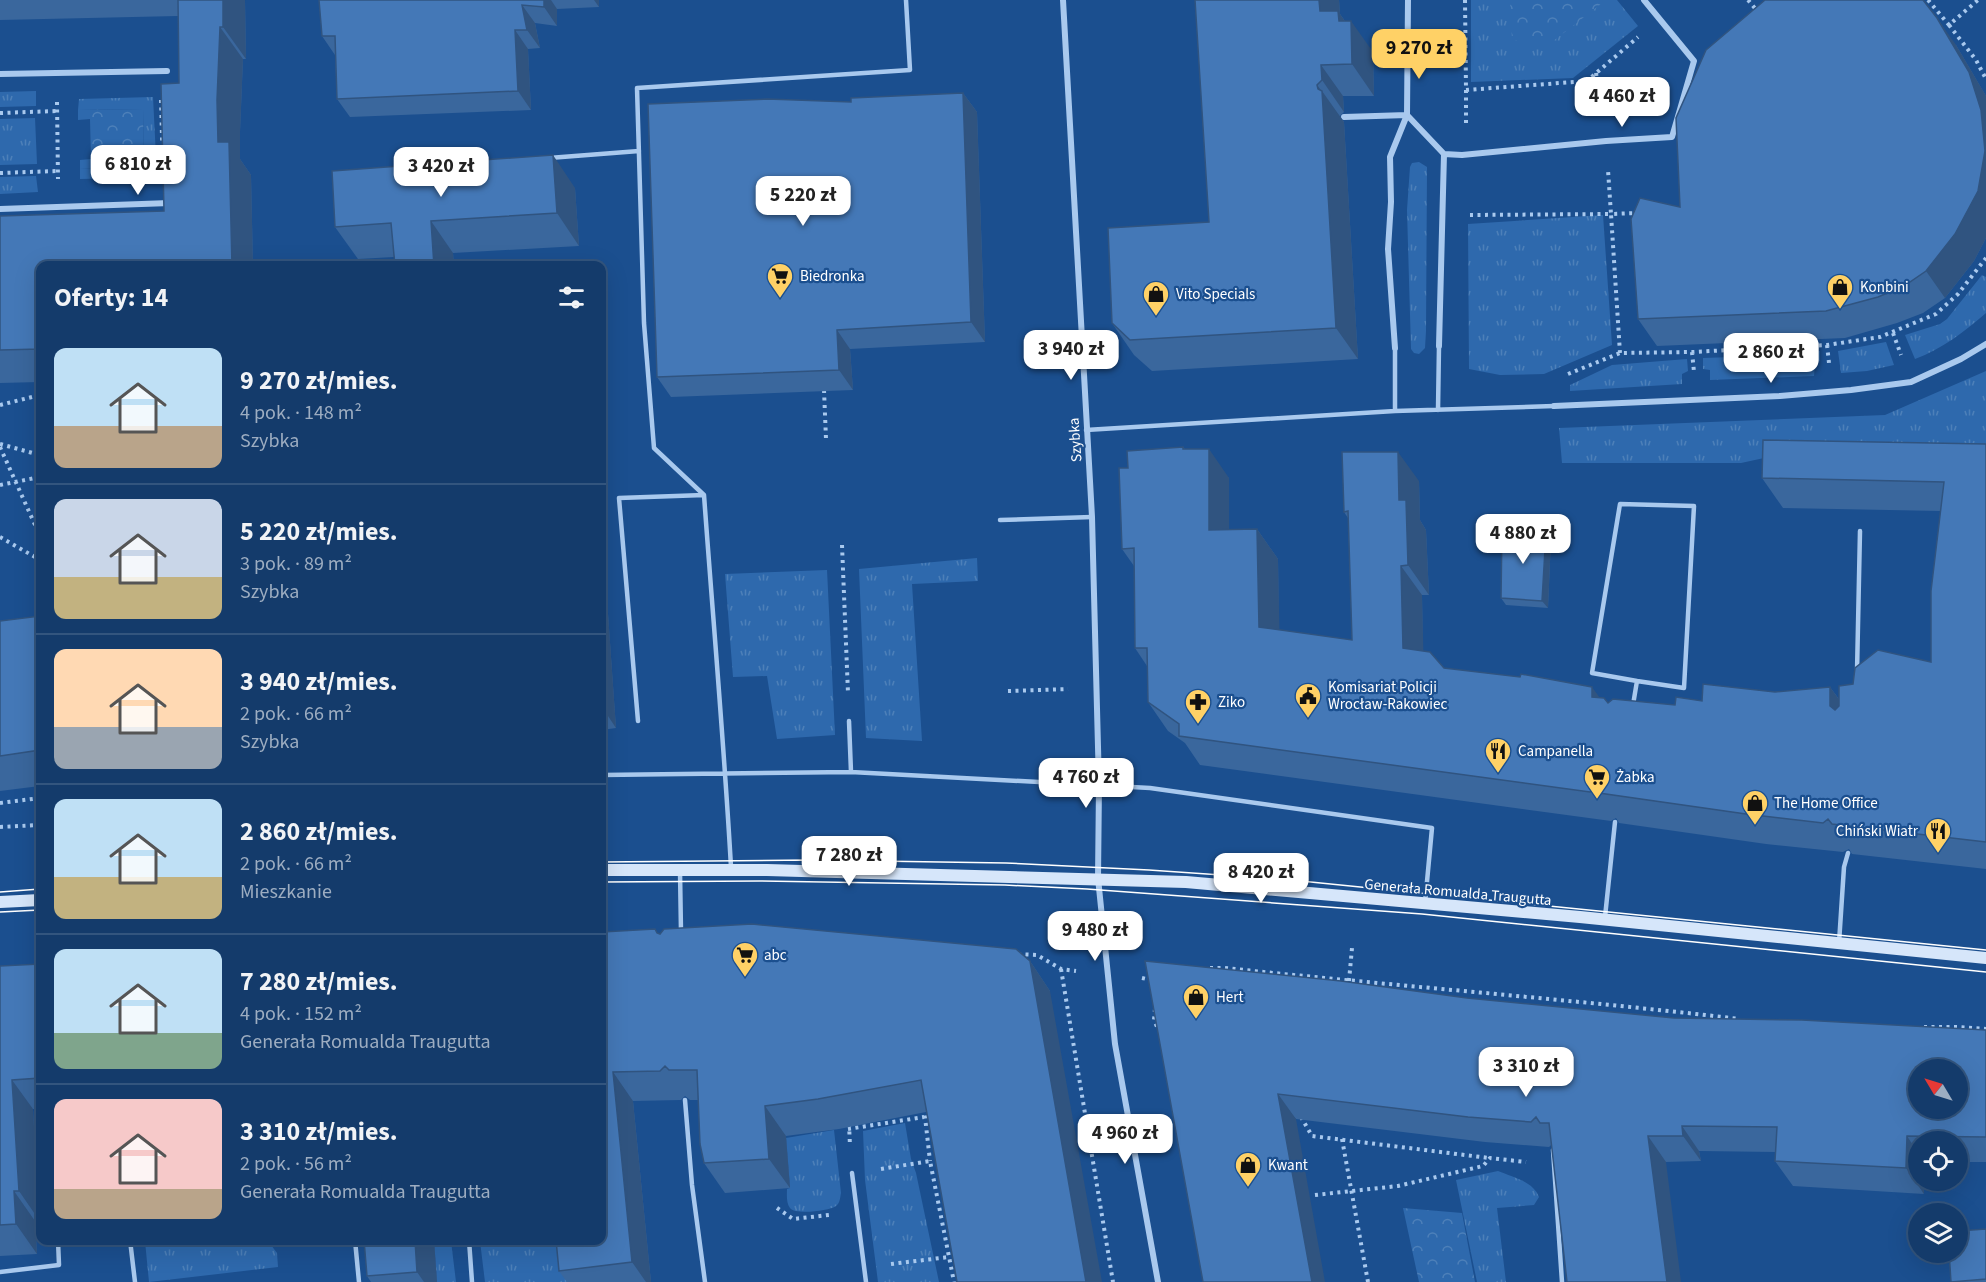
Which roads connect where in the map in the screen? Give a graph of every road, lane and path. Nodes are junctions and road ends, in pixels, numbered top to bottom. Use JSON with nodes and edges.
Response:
{"nodes":[{"id":1,"x":906,"y":0,"type":"edge"},
{"id":2,"x":1063,"y":0,"type":"edge"},
{"id":3,"x":1408,"y":0,"type":"edge"},
{"id":4,"x":1465,"y":0,"type":"edge"},
{"id":5,"x":1644,"y":0,"type":"edge"},
{"id":6,"x":1748,"y":0,"type":"edge"},
{"id":7,"x":1928,"y":0,"type":"edge"},
{"id":8,"x":1978,"y":0,"type":"edge"},
{"id":9,"x":1762,"y":16,"type":"edge"},
{"id":10,"x":1659,"y":18,"type":"junction"},
{"id":11,"x":1949,"y":25,"type":"junction"},
{"id":12,"x":167,"y":71,"type":"dead end"},
{"id":13,"x":57,"y":73,"type":"junction"},
{"id":14,"x":1596,"y":73,"type":"junction"},
{"id":15,"x":0,"y":74,"type":"edge"},
{"id":16,"x":1986,"y":79,"type":"edge"},
{"id":17,"x":1466,"y":90,"type":"junction"},
{"id":18,"x":161,"y":93,"type":"edge"},
{"id":19,"x":57,"y":111,"type":"junction"},
{"id":20,"x":0,"y":113,"type":"edge"},
{"id":21,"x":1407,"y":115,"type":"junction"},
{"id":22,"x":1344,"y":117,"type":"edge"},
{"id":23,"x":1606,"y":141,"type":"junction"},
{"id":24,"x":639,"y":151,"type":"junction"},
{"id":25,"x":1444,"y":154,"type":"junction"},
{"id":26,"x":1462,"y":155,"type":"junction"},
{"id":27,"x":546,"y":158,"type":"edge"},
{"id":28,"x":57,"y":171,"type":"junction"},
{"id":29,"x":0,"y":172,"type":"edge"},
{"id":30,"x":163,"y":182,"type":"edge"},
{"id":31,"x":178,"y":202,"type":"edge"},
{"id":32,"x":58,"y":207,"type":"junction"},
{"id":33,"x":0,"y":209,"type":"edge"},
{"id":34,"x":1643,"y":213,"type":"edge"},
{"id":35,"x":1611,"y":214,"type":"junction"},
{"id":36,"x":1469,"y":215,"type":"dead end"},
{"id":37,"x":1986,"y":261,"type":"edge"},
{"id":38,"x":1986,"y":344,"type":"edge"},
{"id":39,"x":1439,"y":346,"type":"joint"},
{"id":40,"x":1395,"y":348,"type":"joint"},
{"id":41,"x":1620,"y":353,"type":"junction"},
{"id":42,"x":1566,"y":375,"type":"dead end"},
{"id":43,"x":824,"y":390,"type":"edge"},
{"id":44,"x":36,"y":396,"type":"edge"},
{"id":45,"x":0,"y":405,"type":"edge"},
{"id":46,"x":1554,"y":406,"type":"joint"},
{"id":47,"x":1438,"y":410,"type":"junction"},
{"id":48,"x":1395,"y":411,"type":"junction"},
{"id":49,"x":1086,"y":430,"type":"junction"},
{"id":50,"x":826,"y":439,"type":"dead end"},
{"id":51,"x":0,"y":446,"type":"edge"},
{"id":52,"x":36,"y":454,"type":"edge"},
{"id":53,"x":36,"y":478,"type":"edge"},
{"id":54,"x":17,"y":481,"type":"junction"},
{"id":55,"x":0,"y":485,"type":"edge"},
{"id":56,"x":704,"y":495,"type":"junction"},
{"id":57,"x":1092,"y":517,"type":"junction"},
{"id":58,"x":1000,"y":520,"type":"dead end"},
{"id":59,"x":36,"y":526,"type":"edge"},
{"id":60,"x":1860,"y":531,"type":"dead end"},
{"id":61,"x":0,"y":537,"type":"edge"},
{"id":62,"x":842,"y":545,"type":"dead end"},
{"id":63,"x":36,"y":557,"type":"edge"},
{"id":64,"x":1857,"y":678,"type":"edge"},
{"id":65,"x":1637,"y":681,"type":"junction"},
{"id":66,"x":1096,"y":688,"type":"junction"},
{"id":67,"x":1008,"y":690,"type":"dead end"},
{"id":68,"x":1633,"y":709,"type":"edge"},
{"id":69,"x":638,"y":721,"type":"dead end"},
{"id":70,"x":849,"y":721,"type":"joint"},
{"id":71,"x":726,"y":772,"type":"junction"},
{"id":72,"x":851,"y":772,"type":"junction"},
{"id":73,"x":606,"y":775,"type":"edge"},
{"id":74,"x":1099,"y":785,"type":"junction"},
{"id":75,"x":36,"y":798,"type":"edge"},
{"id":76,"x":0,"y":803,"type":"edge"},
{"id":77,"x":1615,"y":822,"type":"edge"},
{"id":78,"x":36,"y":825,"type":"edge"},
{"id":79,"x":0,"y":827,"type":"edge"},
{"id":80,"x":1848,"y":853,"type":"edge"},
{"id":81,"x":606,"y":870,"type":"edge"},
{"id":82,"x":680,"y":870,"type":"junction"},
{"id":83,"x":731,"y":871,"type":"junction"},
{"id":84,"x":1098,"y":878,"type":"junction"},
{"id":85,"x":36,"y":900,"type":"edge"},
{"id":86,"x":0,"y":902,"type":"edge"},
{"id":87,"x":1425,"y":903,"type":"junction"},
{"id":88,"x":1605,"y":920,"type":"junction"},
{"id":89,"x":681,"y":934,"type":"edge"},
{"id":90,"x":1839,"y":944,"type":"junction"},
{"id":91,"x":1352,"y":948,"type":"dead end"},
{"id":92,"x":1014,"y":953,"type":"edge"},
{"id":93,"x":1986,"y":958,"type":"edge"},
{"id":94,"x":1201,"y":968,"type":"edge"},
{"id":95,"x":1061,"y":969,"type":"junction"},
{"id":96,"x":1076,"y":971,"type":"dead end"},
{"id":97,"x":1143,"y":978,"type":"dead end"},
{"id":98,"x":1156,"y":980,"type":"edge"},
{"id":99,"x":1349,"y":981,"type":"junction"},
{"id":100,"x":1155,"y":1000,"type":"edge"},
{"id":101,"x":1750,"y":1021,"type":"edge"},
{"id":102,"x":1913,"y":1027,"type":"edge"},
{"id":103,"x":1986,"y":1029,"type":"edge"},
{"id":104,"x":1162,"y":1037,"type":"edge"},
{"id":105,"x":685,"y":1100,"type":"edge"},
{"id":106,"x":924,"y":1107,"type":"edge"},
{"id":107,"x":1297,"y":1111,"type":"edge"},
{"id":108,"x":924,"y":1117,"type":"junction"},
{"id":109,"x":849,"y":1119,"type":"edge"},
{"id":110,"x":848,"y":1129,"type":"junction"},
{"id":111,"x":1342,"y":1139,"type":"junction"},
{"id":112,"x":1553,"y":1148,"type":"edge"},
{"id":113,"x":1490,"y":1158,"type":"junction"},
{"id":114,"x":930,"y":1161,"type":"junction"},
{"id":115,"x":1553,"y":1165,"type":"junction"},
{"id":116,"x":852,"y":1173,"type":"junction"},
{"id":117,"x":1351,"y":1191,"type":"junction"},
{"id":118,"x":1316,"y":1195,"type":"dead end"},
{"id":119,"x":777,"y":1208,"type":"dead end"},
{"id":120,"x":857,"y":1212,"type":"junction"},
{"id":121,"x":58,"y":1245,"type":"edge"},
{"id":122,"x":131,"y":1245,"type":"edge"},
{"id":123,"x":355,"y":1245,"type":"edge"},
{"id":124,"x":469,"y":1245,"type":"edge"},
{"id":125,"x":949,"y":1257,"type":"junction"},
{"id":126,"x":864,"y":1267,"type":"junction"},
{"id":127,"x":0,"y":1272,"type":"edge"},
{"id":128,"x":135,"y":1282,"type":"edge"},
{"id":129,"x":359,"y":1282,"type":"edge"},
{"id":130,"x":471,"y":1282,"type":"edge"},
{"id":131,"x":705,"y":1282,"type":"edge"},
{"id":132,"x":861,"y":1282,"type":"edge"},
{"id":133,"x":866,"y":1282,"type":"edge"},
{"id":134,"x":954,"y":1282,"type":"edge"},
{"id":135,"x":1113,"y":1282,"type":"edge"},
{"id":136,"x":1158,"y":1282,"type":"edge"},
{"id":137,"x":1368,"y":1282,"type":"edge"},
{"id":138,"x":1562,"y":1282,"type":"edge"}],
"edges":[{"from":1,"to":24,"type":"lane"},
{"from":2,"to":49,"type":"street","name":"Szybka"},
{"from":3,"to":21,"type":"street"},
{"from":4,"to":17,"type":"path"},
{"from":5,"to":10,"type":"street"},
{"from":6,"to":9,"type":"path"},
{"from":7,"to":11,"type":"path"},
{"from":8,"to":11,"type":"path"},
{"from":10,"to":14,"type":"path"},
{"from":10,"to":23,"type":"street"},
{"from":11,"to":16,"type":"path"},
{"from":12,"to":13,"type":"street"},
{"from":13,"to":15,"type":"street"},
{"from":13,"to":19,"type":"path"},
{"from":14,"to":17,"type":"path"},
{"from":14,"to":23,"type":"path"},
{"from":17,"to":26,"type":"path"},
{"from":18,"to":30,"type":"path"},
{"from":19,"to":20,"type":"path"},
{"from":19,"to":28,"type":"path"},
{"from":21,"to":22,"type":"street"},
{"from":21,"to":25,"type":"street"},
{"from":21,"to":40,"type":"street"},
{"from":23,"to":26,"type":"street"},
{"from":23,"to":35,"type":"path"},
{"from":24,"to":27,"type":"lane"},
{"from":24,"to":56,"type":"lane"},
{"from":25,"to":26,"type":"street"},
{"from":25,"to":39,"type":"street"},
{"from":28,"to":29,"type":"path"},
{"from":28,"to":32,"type":"path"},
{"from":31,"to":32,"type":"street"},
{"from":32,"to":33,"type":"street"},
{"from":34,"to":35,"type":"path"},
{"from":35,"to":36,"type":"path"},
{"from":35,"to":41,"type":"path"},
{"from":37,"to":41,"type":"path"},
{"from":38,"to":46,"type":"street"},
{"from":39,"to":47,"type":"lane"},
{"from":40,"to":48,"type":"lane"},
{"from":41,"to":42,"type":"path"},
{"from":43,"to":50,"type":"path"},
{"from":44,"to":45,"type":"path"},
{"from":46,"to":47,"type":"lane"},
{"from":47,"to":48,"type":"lane"},
{"from":48,"to":49,"type":"lane"},
{"from":49,"to":57,"type":"street","name":"Szybka"},
{"from":51,"to":52,"type":"path"},
{"from":51,"to":54,"type":"path"},
{"from":53,"to":54,"type":"path"},
{"from":54,"to":55,"type":"path"},
{"from":54,"to":59,"type":"path"},
{"from":56,"to":69,"type":"lane"},
{"from":56,"to":71,"type":"lane"},
{"from":57,"to":58,"type":"lane"},
{"from":57,"to":66,"type":"street","name":"Szybka"},
{"from":60,"to":64,"type":"lane"},
{"from":61,"to":63,"type":"path"},
{"from":62,"to":70,"type":"path"},
{"from":65,"to":65,"type":"lane"},
{"from":65,"to":68,"type":"lane"},
{"from":66,"to":67,"type":"path"},
{"from":66,"to":74,"type":"street","name":"Szybka"},
{"from":70,"to":72,"type":"lane"},
{"from":71,"to":72,"type":"lane"},
{"from":71,"to":73,"type":"lane"},
{"from":71,"to":83,"type":"lane"},
{"from":72,"to":74,"type":"lane"},
{"from":74,"to":84,"type":"street","name":"Szybka"},
{"from":74,"to":87,"type":"lane"},
{"from":75,"to":76,"type":"path"},
{"from":77,"to":88,"type":"lane"},
{"from":78,"to":79,"type":"path"},
{"from":80,"to":90,"type":"lane"},
{"from":81,"to":82,"type":"main road","name":"Generała Romualda Traugutta"},
{"from":82,"to":83,"type":"main road","name":"Generała Romualda Traugutta"},
{"from":82,"to":89,"type":"lane"},
{"from":83,"to":84,"type":"main road","name":"Generała Romualda Traugutta"},
{"from":84,"to":87,"type":"main road","name":"Generała Romualda Traugutta"},
{"from":84,"to":136,"type":"street","name":"Szybka"},
{"from":85,"to":86,"type":"main road"},
{"from":87,"to":88,"type":"main road","name":"Generała Romualda Traugutta"},
{"from":88,"to":90,"type":"main road","name":"Generała Romualda Traugutta"},
{"from":90,"to":93,"type":"main road","name":"Generała Romualda Traugutta"},
{"from":91,"to":99,"type":"path"},
{"from":92,"to":95,"type":"path"},
{"from":94,"to":99,"type":"path"},
{"from":95,"to":96,"type":"path"},
{"from":95,"to":135,"type":"path"},
{"from":97,"to":98,"type":"path"},
{"from":99,"to":101,"type":"path"},
{"from":100,"to":104,"type":"path"},
{"from":102,"to":103,"type":"path"},
{"from":105,"to":131,"type":"lane"},
{"from":106,"to":108,"type":"path"},
{"from":107,"to":111,"type":"path"},
{"from":108,"to":110,"type":"path"},
{"from":108,"to":114,"type":"path"},
{"from":109,"to":110,"type":"path"},
{"from":110,"to":116,"type":"path"},
{"from":111,"to":113,"type":"path"},
{"from":111,"to":117,"type":"path"},
{"from":112,"to":115,"type":"lane"},
{"from":113,"to":115,"type":"path"},
{"from":113,"to":117,"type":"path"},
{"from":114,"to":116,"type":"path"},
{"from":114,"to":125,"type":"path"},
{"from":115,"to":138,"type":"lane"},
{"from":116,"to":120,"type":"lane"},
{"from":117,"to":118,"type":"path"},
{"from":117,"to":137,"type":"path"},
{"from":119,"to":120,"type":"path"},
{"from":120,"to":126,"type":"lane"},
{"from":121,"to":127,"type":"lane"},
{"from":122,"to":128,"type":"lane"},
{"from":123,"to":129,"type":"lane"},
{"from":124,"to":130,"type":"lane"},
{"from":125,"to":126,"type":"path"},
{"from":125,"to":134,"type":"path"},
{"from":126,"to":133,"type":"lane"},
{"from":132,"to":133,"type":"lane"}]}
